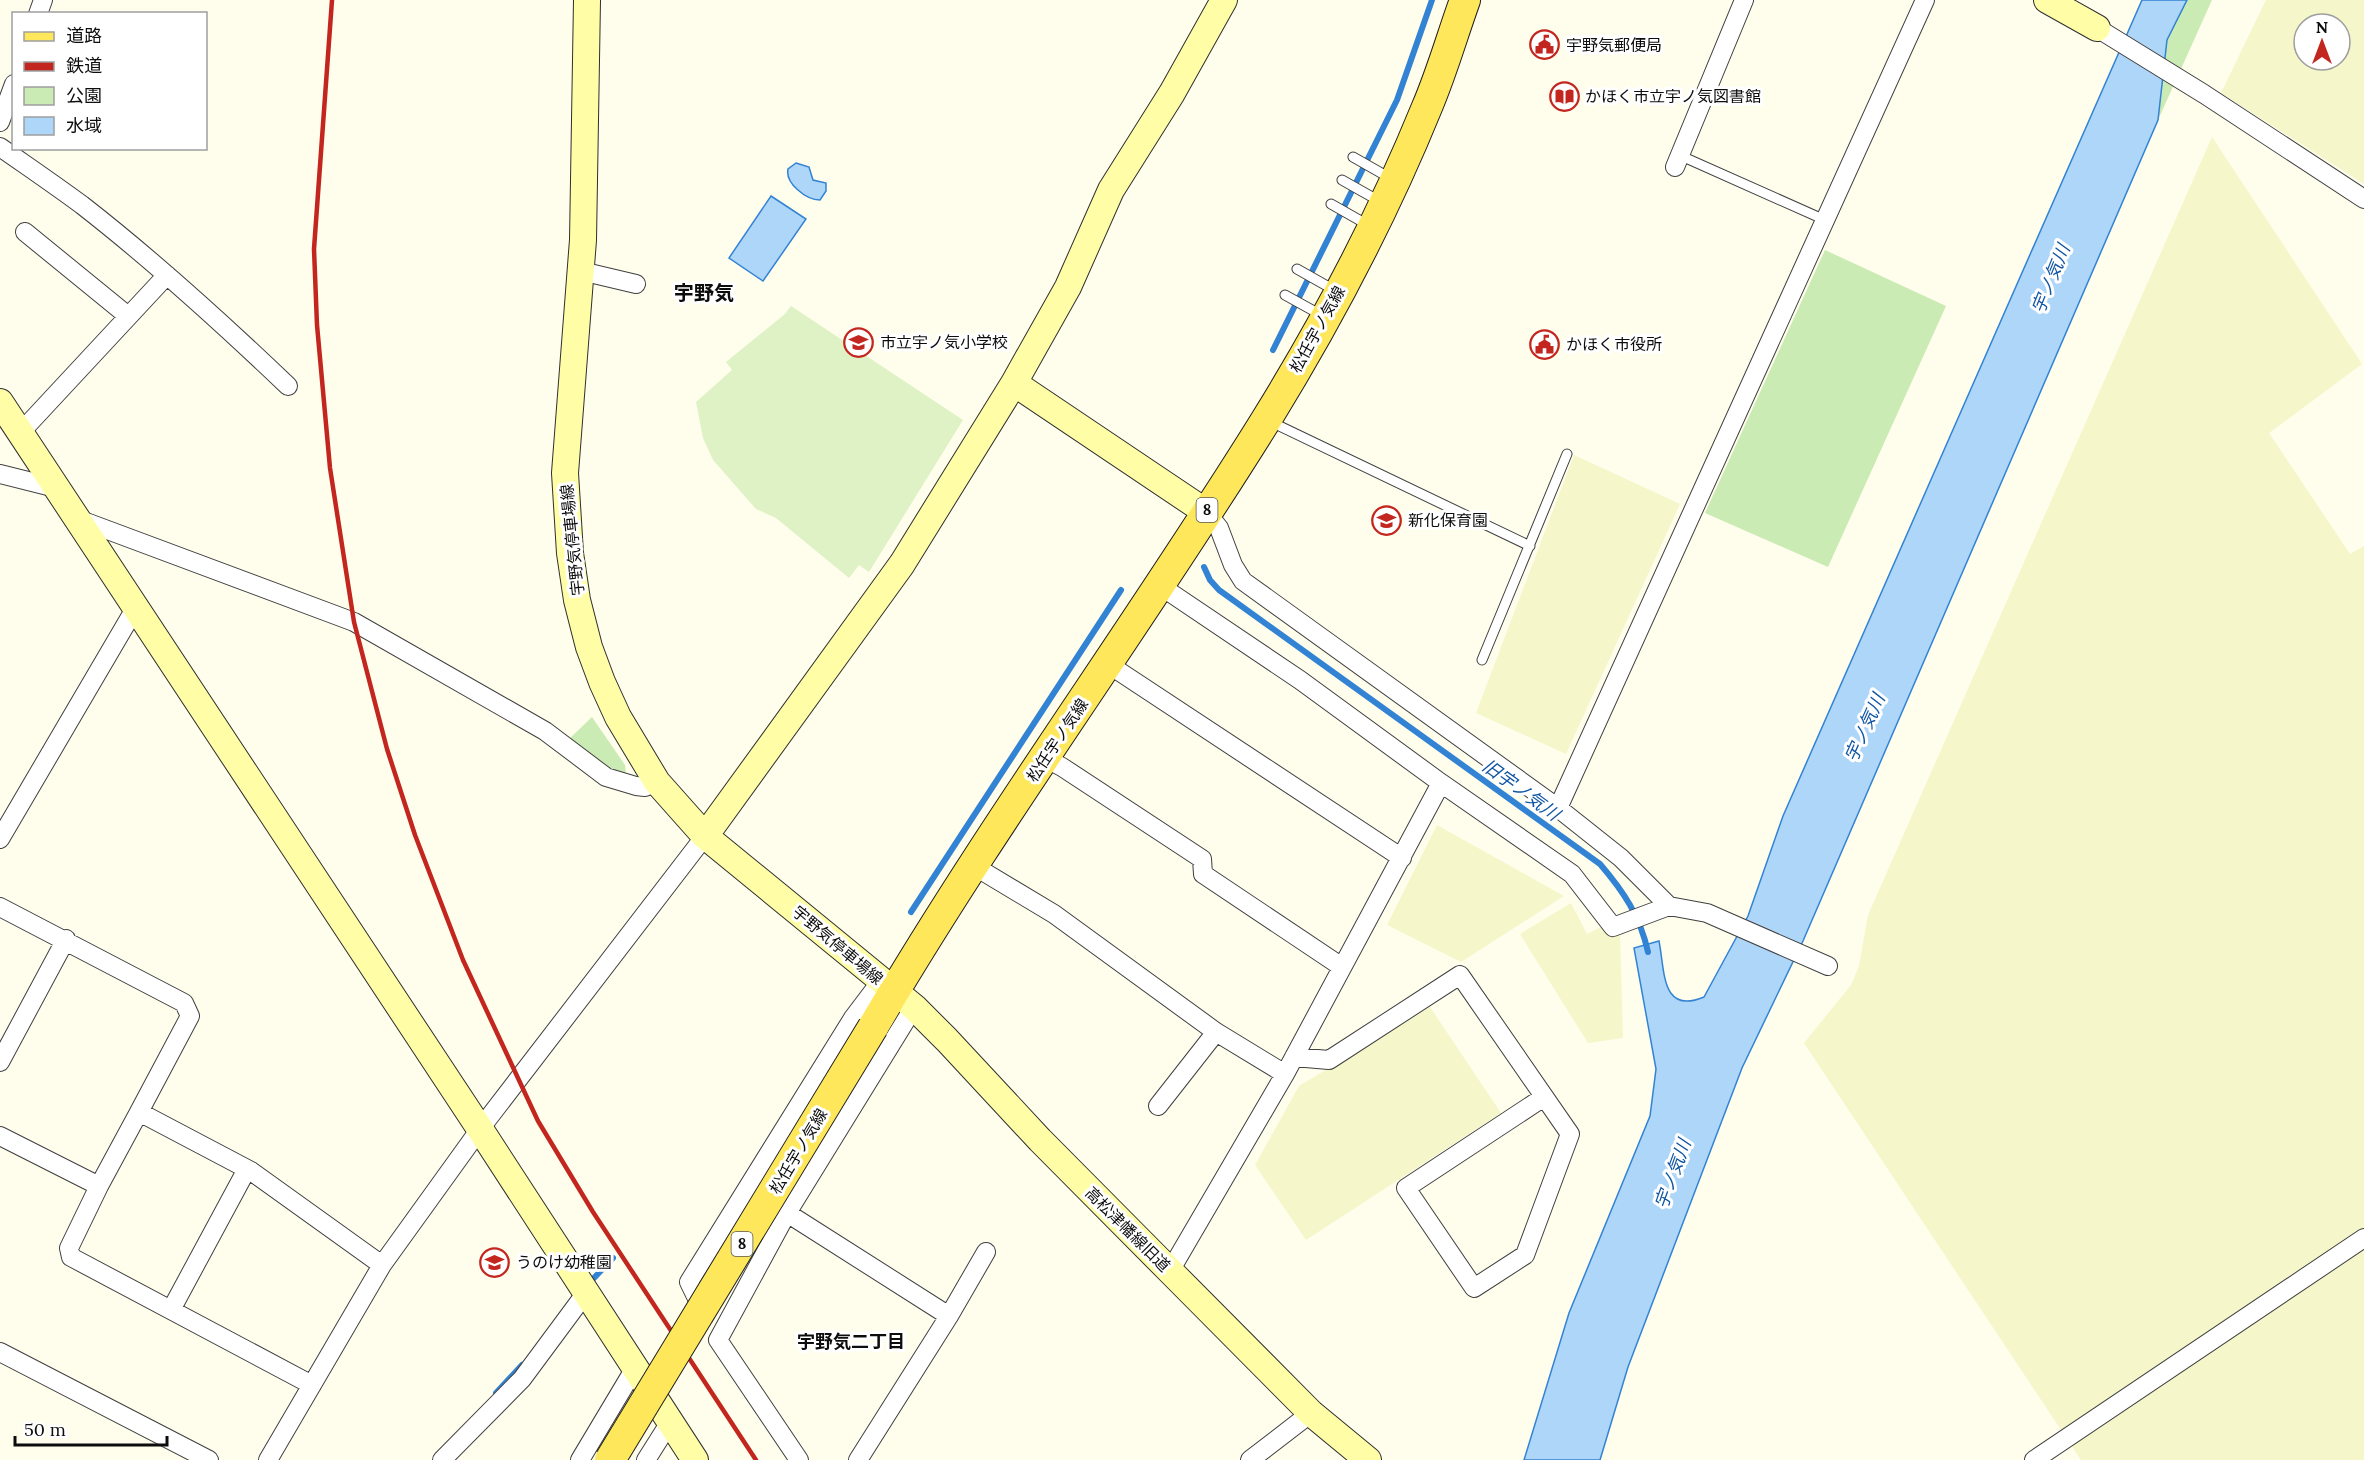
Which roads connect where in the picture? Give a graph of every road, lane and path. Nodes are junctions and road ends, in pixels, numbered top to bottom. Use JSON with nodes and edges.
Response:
{"nodes":[{"id":1,"x":587,"y":0,"type":"edge"},
{"id":2,"x":1224,"y":0,"type":"edge"},
{"id":3,"x":1465,"y":0,"type":"edge"},
{"id":4,"x":1744,"y":0,"type":"edge"},
{"id":5,"x":1925,"y":0,"type":"edge"},
{"id":6,"x":2047,"y":0,"type":"edge"},
{"id":7,"x":2097,"y":28,"type":"joint"},
{"id":8,"x":12,"y":89,"type":"edge"},
{"id":9,"x":0,"y":122,"type":"edge"},
{"id":10,"x":0,"y":147,"type":"edge"},
{"id":11,"x":1357,"y":159,"type":"dead end"},
{"id":12,"x":1677,"y":161,"type":"joint"},
{"id":13,"x":1346,"y":182,"type":"dead end"},
{"id":14,"x":1371,"y":197,"type":"junction"},
{"id":15,"x":2364,"y":199,"type":"edge"},
{"id":16,"x":1334,"y":206,"type":"dead end"},
{"id":17,"x":1825,"y":220,"type":"junction"},
{"id":18,"x":25,"y":232,"type":"dead end"},
{"id":19,"x":580,"y":271,"type":"junction"},
{"id":20,"x":1300,"y":271,"type":"dead end"},
{"id":21,"x":166,"y":275,"type":"junction"},
{"id":22,"x":636,"y":284,"type":"dead end"},
{"id":23,"x":1288,"y":297,"type":"dead end"},
{"id":24,"x":1320,"y":298,"type":"junction"},
{"id":25,"x":128,"y":316,"type":"junction"},
{"id":26,"x":1014,"y":383,"type":"junction"},
{"id":27,"x":288,"y":386,"type":"dead end"},
{"id":28,"x":0,"y":402,"type":"edge"},
{"id":29,"x":1266,"y":420,"type":"junction"},
{"id":30,"x":20,"y":432,"type":"junction"},
{"id":31,"x":1567,"y":454,"type":"dead end"},
{"id":32,"x":0,"y":474,"type":"edge"},
{"id":33,"x":56,"y":488,"type":"junction"},
{"id":34,"x":1206,"y":512,"type":"junction"},
{"id":35,"x":78,"y":519,"type":"junction"},
{"id":36,"x":1530,"y":546,"type":"junction"},
{"id":37,"x":1159,"y":585,"type":"junction"},
{"id":38,"x":136,"y":607,"type":"junction"},
{"id":39,"x":1482,"y":660,"type":"dead end"},
{"id":40,"x":1108,"y":664,"type":"junction"},
{"id":41,"x":1045,"y":758,"type":"junction"},
{"id":42,"x":657,"y":782,"type":"junction"},
{"id":43,"x":1441,"y":783,"type":"junction"},
{"id":44,"x":1558,"y":808,"type":"junction"},
{"id":45,"x":705,"y":836,"type":"junction"},
{"id":46,"x":0,"y":839,"type":"edge"},
{"id":47,"x":1402,"y":858,"type":"junction"},
{"id":48,"x":974,"y":866,"type":"junction"},
{"id":49,"x":1669,"y":906,"type":"junction"},
{"id":50,"x":0,"y":907,"type":"edge"},
{"id":51,"x":66,"y":939,"type":"junction"},
{"id":52,"x":1825,"y":964,"type":"dead end"},
{"id":53,"x":1342,"y":967,"type":"junction"},
{"id":54,"x":896,"y":993,"type":"junction"},
{"id":55,"x":1216,"y":1032,"type":"junction"},
{"id":56,"x":1294,"y":1057,"type":"junction"},
{"id":57,"x":0,"y":1062,"type":"edge"},
{"id":58,"x":1285,"y":1074,"type":"junction"},
{"id":59,"x":1544,"y":1097,"type":"junction"},
{"id":60,"x":1158,"y":1106,"type":"dead end"},
{"id":61,"x":139,"y":1112,"type":"junction"},
{"id":62,"x":480,"y":1129,"type":"junction"},
{"id":63,"x":0,"y":1136,"type":"edge"},
{"id":64,"x":247,"y":1169,"type":"junction"},
{"id":65,"x":99,"y":1186,"type":"junction"},
{"id":66,"x":787,"y":1213,"type":"junction"},
{"id":67,"x":2364,"y":1238,"type":"edge"},
{"id":68,"x":986,"y":1252,"type":"dead end"},
{"id":69,"x":382,"y":1265,"type":"junction"},
{"id":70,"x":1170,"y":1271,"type":"junction"},
{"id":71,"x":585,"y":1294,"type":"junction"},
{"id":72,"x":171,"y":1310,"type":"junction"},
{"id":73,"x":949,"y":1316,"type":"junction"},
{"id":74,"x":718,"y":1340,"type":"junction"},
{"id":75,"x":0,"y":1352,"type":"edge"},
{"id":76,"x":635,"y":1368,"type":"junction"},
{"id":77,"x":312,"y":1385,"type":"junction"},
{"id":78,"x":1311,"y":1413,"type":"junction"},
{"id":79,"x":670,"y":1422,"type":"junction"},
{"id":80,"x":209,"y":1460,"type":"edge"},
{"id":81,"x":268,"y":1460,"type":"edge"},
{"id":82,"x":442,"y":1460,"type":"edge"},
{"id":83,"x":580,"y":1460,"type":"edge"},
{"id":84,"x":610,"y":1460,"type":"edge"},
{"id":85,"x":646,"y":1460,"type":"edge"},
{"id":86,"x":695,"y":1460,"type":"edge"},
{"id":87,"x":799,"y":1460,"type":"edge"},
{"id":88,"x":858,"y":1460,"type":"edge"},
{"id":89,"x":1250,"y":1460,"type":"edge"},
{"id":90,"x":1368,"y":1460,"type":"edge"},
{"id":91,"x":2034,"y":1460,"type":"edge"}],
"edges":[{"from":1,"to":19,"type":"street","name":"宇野気停車場線"},
{"from":2,"to":26,"type":"street"},
{"from":3,"to":14,"type":"main road","name":"松任宇ノ気線","number":"8"},
{"from":4,"to":12,"type":"street"},
{"from":5,"to":17,"type":"street"},
{"from":6,"to":7,"type":"street"},
{"from":7,"to":15,"type":"street"},
{"from":8,"to":9,"type":"street"},
{"from":10,"to":21,"type":"street"},
{"from":11,"to":14,"type":"lane"},
{"from":12,"to":17,"type":"lane"},
{"from":13,"to":14,"type":"lane"},
{"from":14,"to":16,"type":"lane"},
{"from":14,"to":24,"type":"main road","name":"松任宇ノ気線","number":"8"},
{"from":17,"to":44,"type":"street"},
{"from":18,"to":25,"type":"street"},
{"from":19,"to":22,"type":"street"},
{"from":19,"to":42,"type":"street","name":"宇野気停車場線"},
{"from":20,"to":24,"type":"lane"},
{"from":21,"to":25,"type":"street"},
{"from":21,"to":27,"type":"street"},
{"from":23,"to":24,"type":"lane"},
{"from":24,"to":29,"type":"main road","name":"松任宇ノ気線","number":"8"},
{"from":25,"to":30,"type":"street"},
{"from":26,"to":34,"type":"street"},
{"from":26,"to":45,"type":"street"},
{"from":28,"to":30,"type":"street"},
{"from":29,"to":34,"type":"main road","name":"松任宇ノ気線","number":"8"},
{"from":29,"to":36,"type":"lane"},
{"from":30,"to":33,"type":"street"},
{"from":31,"to":36,"type":"lane"},
{"from":32,"to":33,"type":"street"},
{"from":33,"to":35,"type":"street"},
{"from":34,"to":37,"type":"main road","name":"松任宇ノ気線","number":"8"},
{"from":34,"to":44,"type":"street"},
{"from":35,"to":38,"type":"street"},
{"from":35,"to":42,"type":"street"},
{"from":36,"to":39,"type":"lane"},
{"from":37,"to":40,"type":"main road","name":"松任宇ノ気線","number":"8"},
{"from":37,"to":43,"type":"street"},
{"from":38,"to":46,"type":"street"},
{"from":38,"to":62,"type":"street"},
{"from":40,"to":41,"type":"main road","name":"松任宇ノ気線","number":"8"},
{"from":40,"to":47,"type":"street"},
{"from":41,"to":48,"type":"main road","name":"松任宇ノ気線","number":"8"},
{"from":41,"to":53,"type":"street"},
{"from":42,"to":45,"type":"street","name":"宇野気停車場線"},
{"from":43,"to":47,"type":"street"},
{"from":43,"to":49,"type":"street"},
{"from":44,"to":49,"type":"street"},
{"from":45,"to":54,"type":"street","name":"宇野気停車場線"},
{"from":45,"to":62,"type":"street"},
{"from":47,"to":53,"type":"street"},
{"from":48,"to":54,"type":"main road","name":"松任宇ノ気線","number":"8"},
{"from":48,"to":55,"type":"street"},
{"from":49,"to":52,"type":"street"},
{"from":50,"to":51,"type":"street"},
{"from":51,"to":57,"type":"street"},
{"from":51,"to":61,"type":"street"},
{"from":53,"to":56,"type":"street"},
{"from":54,"to":66,"type":"street"},
{"from":54,"to":70,"type":"street","name":"高松津幡線旧道"},
{"from":54,"to":74,"type":"street"},
{"from":54,"to":84,"type":"main road","name":"松任宇ノ気線","number":"8","bridge":true},
{"from":55,"to":58,"type":"street"},
{"from":55,"to":60,"type":"street"},
{"from":56,"to":58,"type":"street"},
{"from":56,"to":59,"type":"street"},
{"from":58,"to":70,"type":"street"},
{"from":59,"to":59,"type":"street"},
{"from":61,"to":64,"type":"street"},
{"from":61,"to":65,"type":"street"},
{"from":62,"to":69,"type":"street"},
{"from":62,"to":71,"type":"street"},
{"from":63,"to":65,"type":"street"},
{"from":64,"to":69,"type":"street"},
{"from":64,"to":72,"type":"street"},
{"from":65,"to":72,"type":"street"},
{"from":66,"to":73,"type":"street"},
{"from":66,"to":74,"type":"street"},
{"from":67,"to":91,"type":"street"},
{"from":68,"to":73,"type":"street"},
{"from":69,"to":77,"type":"street"},
{"from":70,"to":78,"type":"street","name":"高松津幡線旧道"},
{"from":71,"to":76,"type":"street"},
{"from":71,"to":82,"type":"street"},
{"from":72,"to":77,"type":"street"},
{"from":73,"to":88,"type":"street"},
{"from":74,"to":87,"type":"street"},
{"from":75,"to":80,"type":"street"},
{"from":76,"to":79,"type":"street"},
{"from":76,"to":83,"type":"street"},
{"from":77,"to":81,"type":"street"},
{"from":78,"to":89,"type":"street"},
{"from":78,"to":90,"type":"street","name":"高松津幡線旧道"},
{"from":79,"to":85,"type":"street"},
{"from":79,"to":86,"type":"street"}]}
